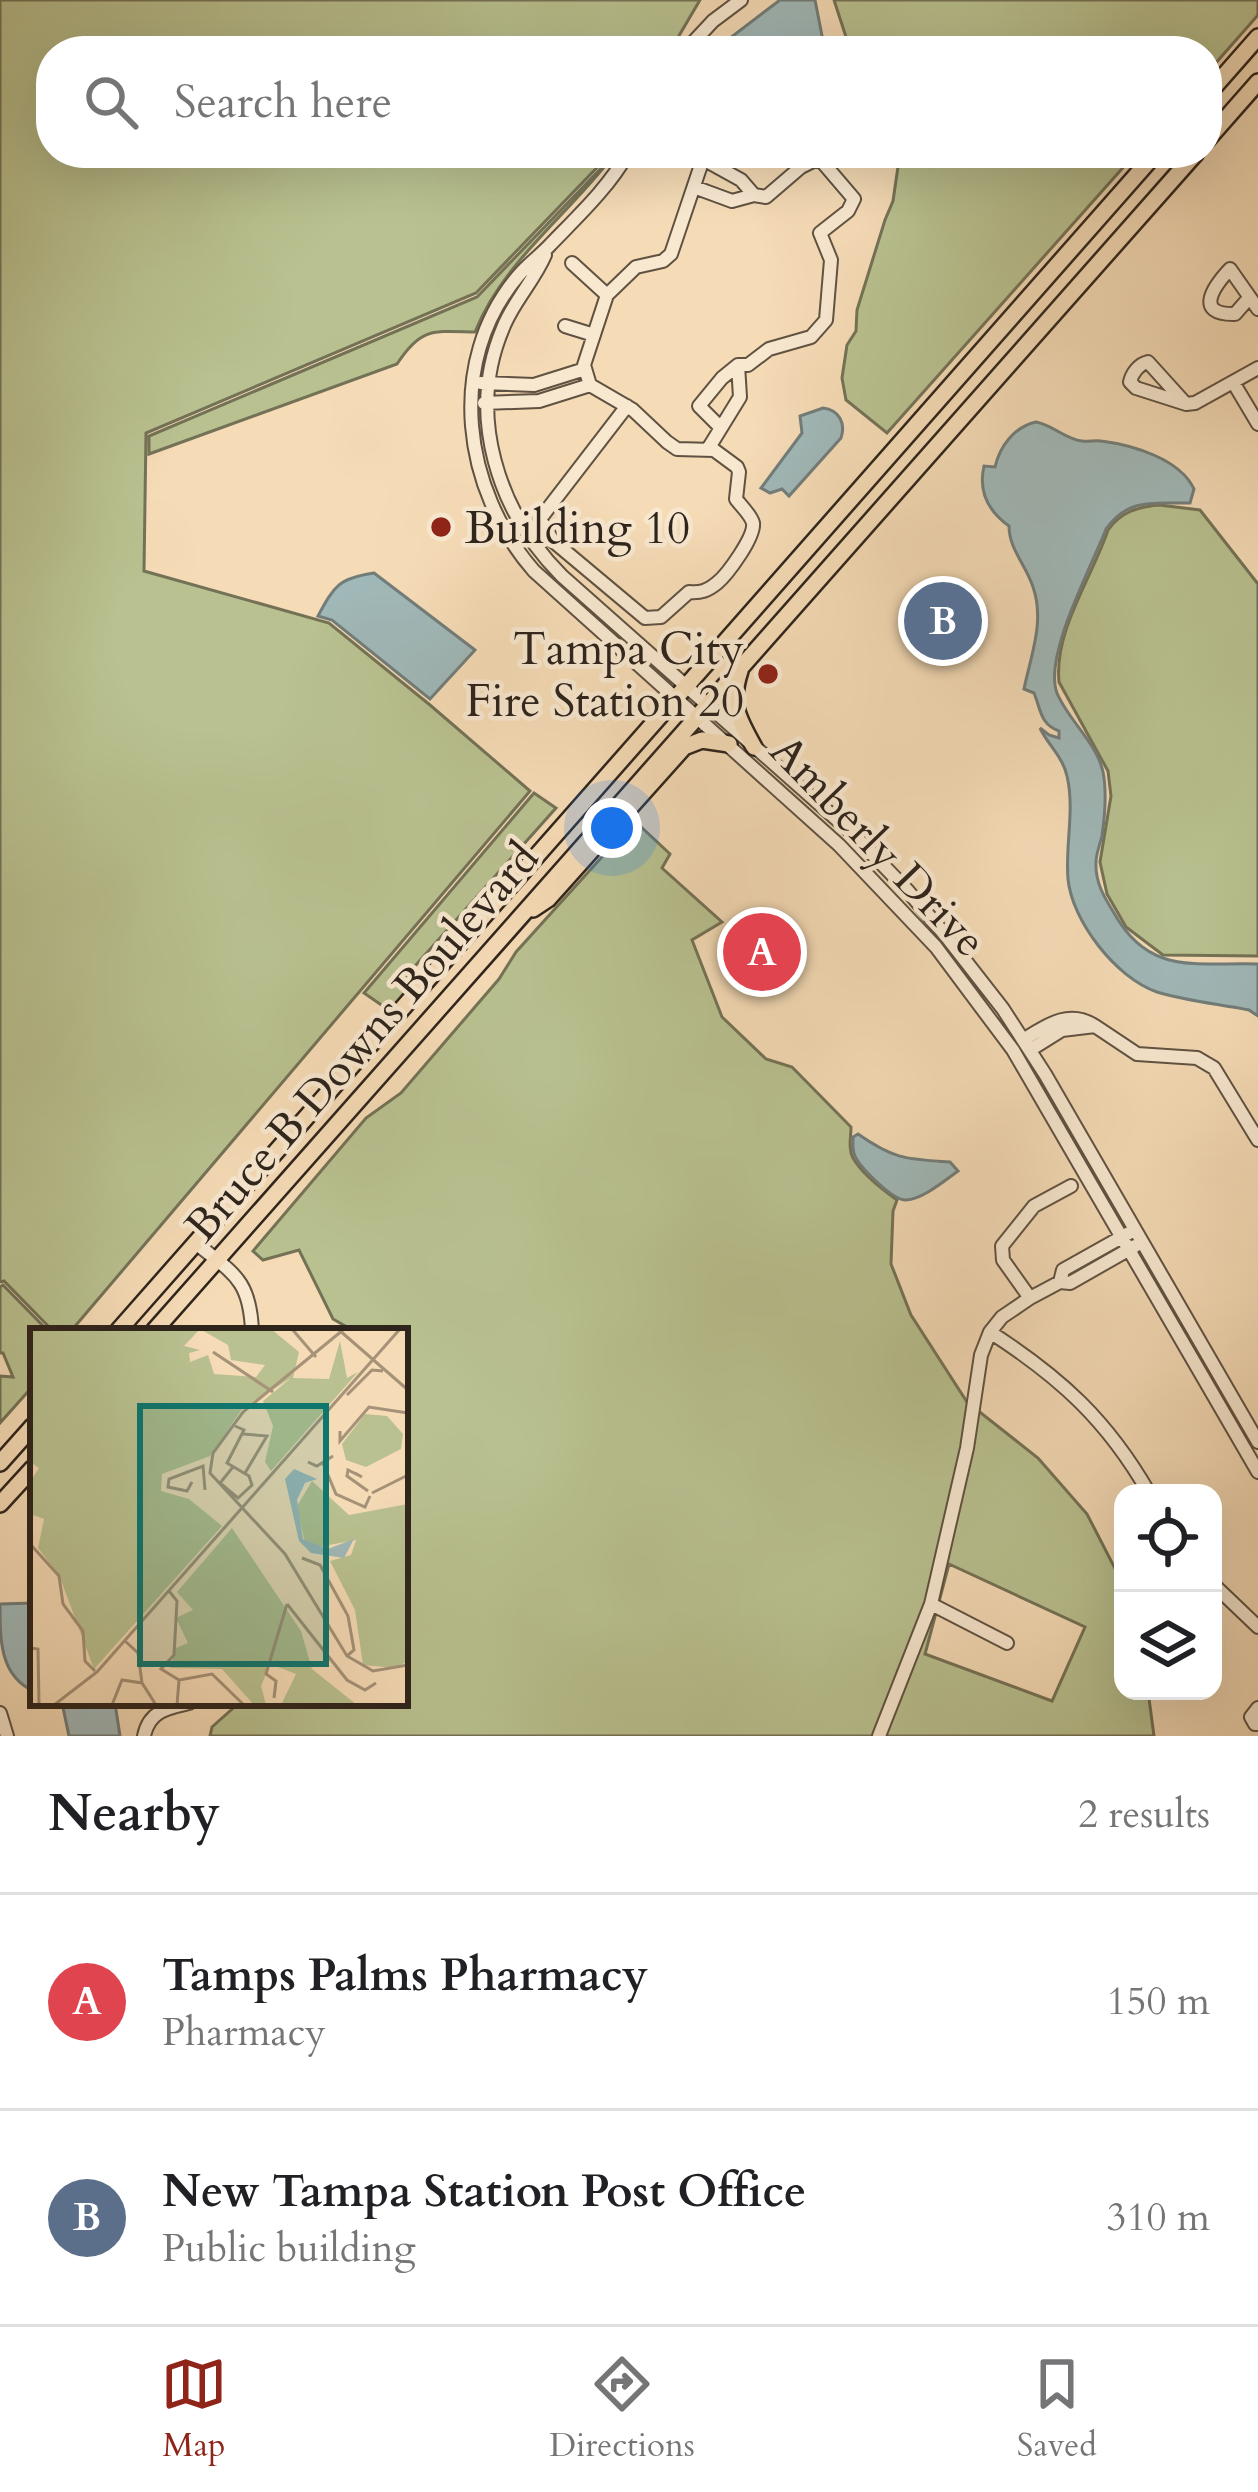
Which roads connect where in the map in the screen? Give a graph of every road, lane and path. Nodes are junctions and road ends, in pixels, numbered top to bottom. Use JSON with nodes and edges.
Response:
{"nodes":[{"id":1,"x":741,"y":0,"type":"edge"},
{"id":2,"x":699,"y":36,"type":"edge"},
{"id":3,"x":1258,"y":37,"type":"edge"},
{"id":4,"x":1222,"y":78,"type":"edge"},
{"id":5,"x":1258,"y":82,"type":"edge"},
{"id":6,"x":1222,"y":123,"type":"edge"},
{"id":7,"x":618,"y":168,"type":"edge"},
{"id":8,"x":695,"y":168,"type":"edge"},
{"id":9,"x":718,"y":168,"type":"edge"},
{"id":10,"x":800,"y":168,"type":"edge"},
{"id":11,"x":828,"y":168,"type":"edge"},
{"id":12,"x":1143,"y":168,"type":"edge"},
{"id":13,"x":1183,"y":168,"type":"edge"},
{"id":14,"x":694,"y":187,"type":"junction"},
{"id":15,"x":754,"y":195,"type":"junction"},
{"id":16,"x":547,"y":248,"type":"junction"},
{"id":17,"x":572,"y":262,"type":"dead end"},
{"id":18,"x":607,"y":295,"type":"junction"},
{"id":19,"x":565,"y":326,"type":"dead end"},
{"id":20,"x":594,"y":335,"type":"junction"},
{"id":21,"x":738,"y":365,"type":"junction"},
{"id":22,"x":1258,"y":368,"type":"edge"},
{"id":23,"x":585,"y":369,"type":"junction"},
{"id":24,"x":472,"y":382,"type":"junction"},
{"id":25,"x":1233,"y":382,"type":"junction"},
{"id":26,"x":490,"y":384,"type":"junction"},
{"id":27,"x":590,"y":385,"type":"junction"},
{"id":28,"x":525,"y":386,"type":"junction"},
{"id":29,"x":471,"y":403,"type":"junction"},
{"id":30,"x":488,"y":403,"type":"junction"},
{"id":31,"x":526,"y":403,"type":"junction"},
{"id":32,"x":1186,"y":404,"type":"dead end"},
{"id":33,"x":627,"y":406,"type":"junction"},
{"id":34,"x":1258,"y":424,"type":"edge"},
{"id":35,"x":720,"y":427,"type":"junction"},
{"id":36,"x":708,"y":449,"type":"junction"},
{"id":37,"x":742,"y":665,"type":"junction"},
{"id":38,"x":681,"y":692,"type":"junction"},
{"id":39,"x":702,"y":710,"type":"junction"},
{"id":40,"x":729,"y":745,"type":"junction"},
{"id":41,"x":754,"y":747,"type":"junction"},
{"id":42,"x":520,"y":916,"type":"junction"},
{"id":43,"x":1023,"y":1045,"type":"junction"},
{"id":44,"x":1258,"y":1140,"type":"edge"},
{"id":45,"x":1071,"y":1186,"type":"dead end"},
{"id":46,"x":1133,"y":1239,"type":"junction"},
{"id":47,"x":197,"y":1244,"type":"junction"},
{"id":48,"x":216,"y":1260,"type":"junction"},
{"id":49,"x":1030,"y":1298,"type":"junction"},
{"id":50,"x":121,"y":1328,"type":"edge"},
{"id":51,"x":157,"y":1328,"type":"edge"},
{"id":52,"x":252,"y":1328,"type":"edge"},
{"id":53,"x":990,"y":1332,"type":"junction"},
{"id":54,"x":30,"y":1429,"type":"edge"},
{"id":55,"x":1258,"y":1442,"type":"edge"},
{"id":56,"x":0,"y":1463,"type":"edge"},
{"id":57,"x":30,"y":1471,"type":"edge"},
{"id":58,"x":1258,"y":1472,"type":"edge"},
{"id":59,"x":1144,"y":1484,"type":"edge"},
{"id":60,"x":0,"y":1504,"type":"edge"},
{"id":61,"x":1221,"y":1592,"type":"edge"},
{"id":62,"x":931,"y":1604,"type":"junction"},
{"id":63,"x":1258,"y":1627,"type":"edge"},
{"id":64,"x":1006,"y":1643,"type":"dead end"},
{"id":65,"x":177,"y":1706,"type":"edge"},
{"id":66,"x":1258,"y":1708,"type":"edge"},
{"id":67,"x":0,"y":1713,"type":"edge"},
{"id":68,"x":1258,"y":1724,"type":"edge"},
{"id":69,"x":7,"y":1736,"type":"edge"},
{"id":70,"x":144,"y":1736,"type":"edge"},
{"id":71,"x":879,"y":1736,"type":"edge"}],
"edges":[{"from":1,"to":2,"type":"street"},
{"from":3,"to":4,"type":"main road"},
{"from":5,"to":6,"type":"main road"},
{"from":7,"to":16,"type":"street","name":"Amberly Drive"},
{"from":8,"to":14,"type":"street"},
{"from":9,"to":15,"type":"street"},
{"from":10,"to":15,"type":"street"},
{"from":11,"to":21,"type":"street"},
{"from":12,"to":38,"type":"main road","name":"Bruce B Downs Boulevard"},
{"from":13,"to":37,"type":"main road","name":"Bruce B Downs Boulevard"},
{"from":14,"to":15,"type":"street"},
{"from":14,"to":18,"type":"street"},
{"from":16,"to":24,"type":"street","name":"Amberly Drive"},
{"from":16,"to":26,"type":"street","name":"Amberly Drive"},
{"from":17,"to":18,"type":"street"},
{"from":18,"to":20,"type":"street"},
{"from":19,"to":20,"type":"street"},
{"from":20,"to":23,"type":"street"},
{"from":21,"to":35,"type":"street"},
{"from":21,"to":35,"type":"street"},
{"from":22,"to":25,"type":"street"},
{"from":23,"to":27,"type":"street"},
{"from":23,"to":28,"type":"street"},
{"from":24,"to":26,"type":"street"},
{"from":24,"to":29,"type":"street","name":"Amberly Drive"},
{"from":25,"to":32,"type":"street"},
{"from":25,"to":34,"type":"street"},
{"from":26,"to":28,"type":"street"},
{"from":26,"to":30,"type":"street","name":"Amberly Drive"},
{"from":27,"to":31,"type":"street"},
{"from":27,"to":33,"type":"street"},
{"from":28,"to":31,"type":"street"},
{"from":29,"to":30,"type":"street"},
{"from":29,"to":38,"type":"street","name":"Amberly Drive"},
{"from":30,"to":31,"type":"street"},
{"from":30,"to":38,"type":"street","name":"Amberly Drive"},
{"from":33,"to":36,"type":"street"},
{"from":33,"to":36,"type":"street"},
{"from":35,"to":36,"type":"street"},
{"from":37,"to":39,"type":"main road","name":"Bruce B Downs Boulevard"},
{"from":37,"to":41,"type":"main road"},
{"from":38,"to":39,"type":"street","name":"Amberly Drive"},
{"from":38,"to":47,"type":"main road","name":"Bruce B Downs Boulevard"},
{"from":39,"to":40,"type":"street","name":"Amberly Drive"},
{"from":39,"to":41,"type":"street","name":"Amberly Drive"},
{"from":39,"to":42,"type":"main road","name":"Bruce B Downs Boulevard"},
{"from":40,"to":42,"type":"main road"},
{"from":40,"to":43,"type":"street","name":"Amberly Drive"},
{"from":41,"to":43,"type":"street","name":"Amberly Drive"},
{"from":42,"to":48,"type":"main road","name":"Bruce B Downs Boulevard"},
{"from":43,"to":44,"type":"street"},
{"from":43,"to":46,"type":"street","name":"Amberly Drive"},
{"from":45,"to":49,"type":"street"},
{"from":46,"to":49,"type":"street"},
{"from":46,"to":55,"type":"street","name":"Amberly Drive"},
{"from":46,"to":58,"type":"street","name":"Amberly Drive"},
{"from":47,"to":48,"type":"street"},
{"from":47,"to":50,"type":"main road","name":"Bruce B Downs Boulevard"},
{"from":48,"to":51,"type":"main road","name":"Bruce B Downs Boulevard"},
{"from":48,"to":52,"type":"street"},
{"from":49,"to":53,"type":"street"},
{"from":53,"to":59,"type":"street"},
{"from":53,"to":62,"type":"street"},
{"from":54,"to":56,"type":"main road"},
{"from":57,"to":60,"type":"main road"},
{"from":61,"to":63,"type":"street"},
{"from":62,"to":64,"type":"street"},
{"from":62,"to":71,"type":"street"},
{"from":65,"to":70,"type":"street"},
{"from":66,"to":68,"type":"street"},
{"from":67,"to":69,"type":"street"}]}
